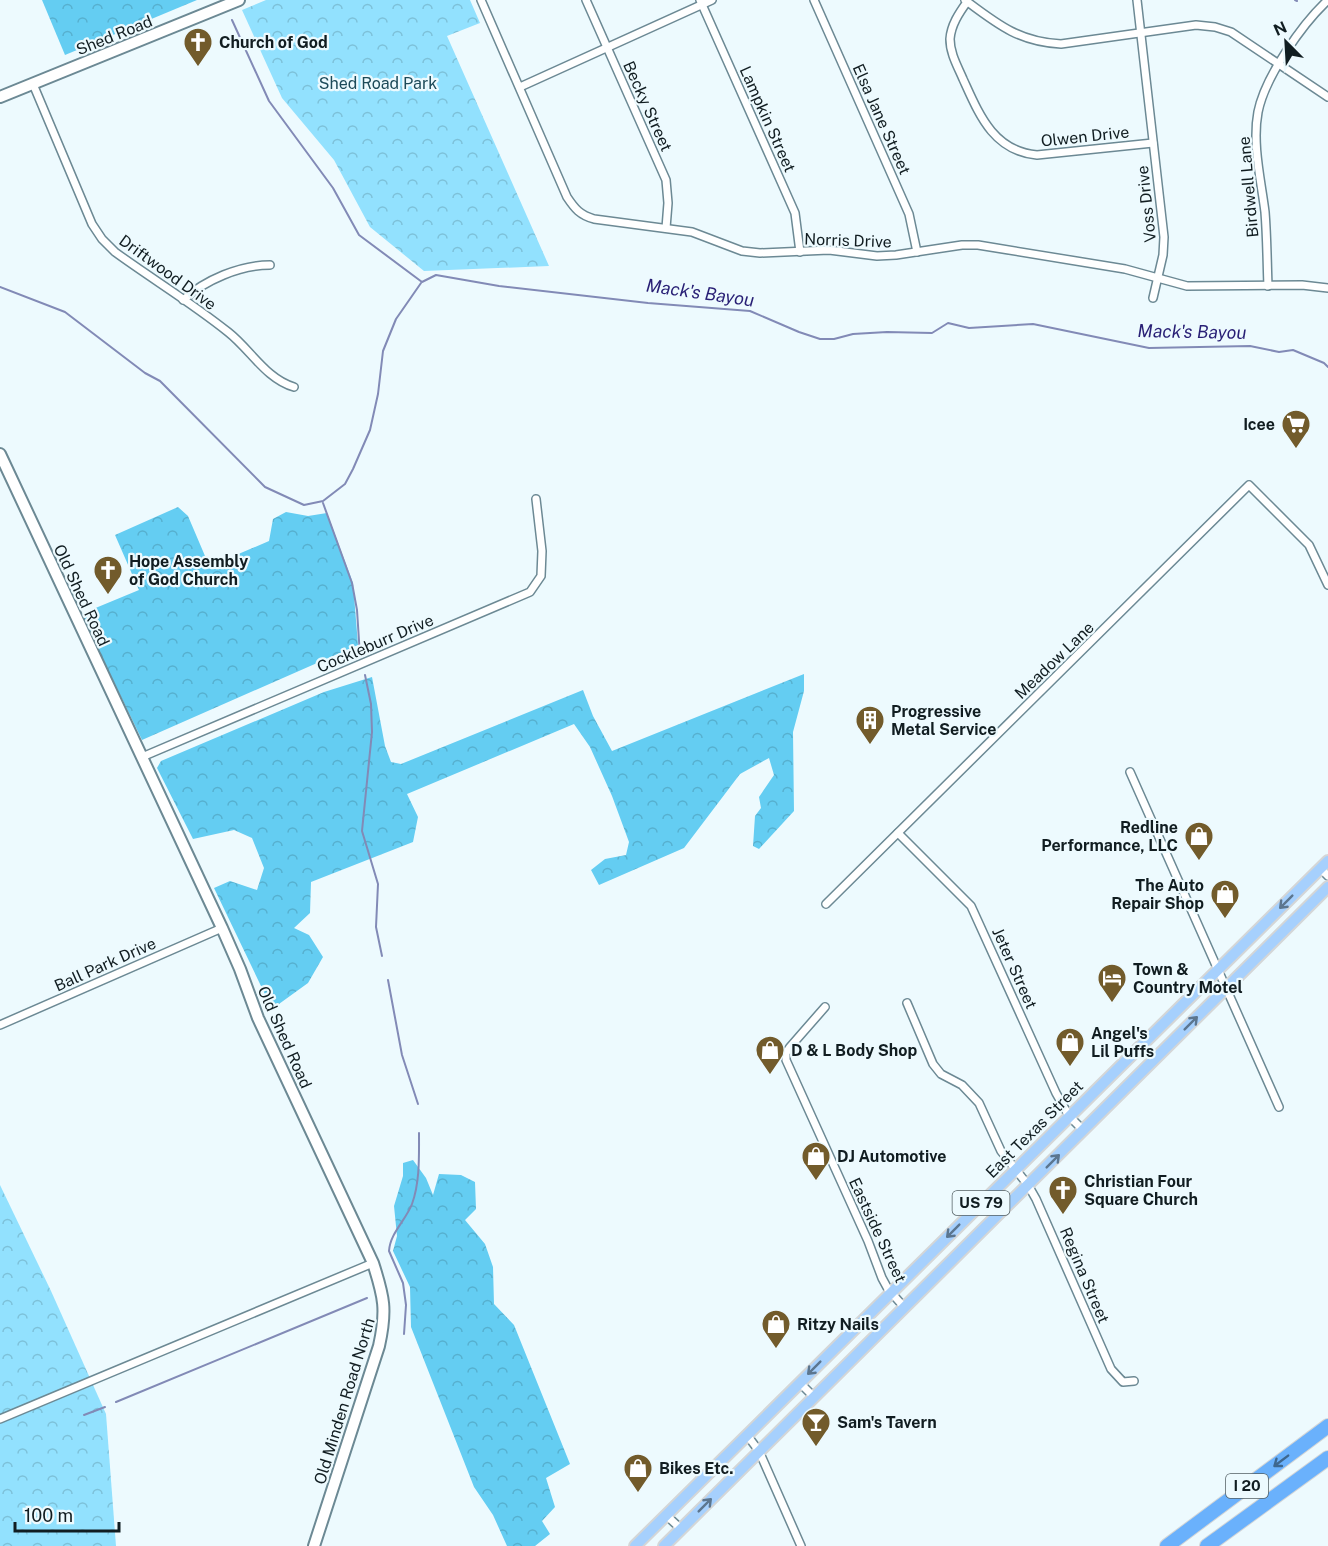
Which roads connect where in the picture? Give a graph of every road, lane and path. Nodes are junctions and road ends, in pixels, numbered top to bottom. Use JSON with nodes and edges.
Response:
{"nodes":[{"id":1,"x":239,"y":0,"type":"edge"},
{"id":2,"x":481,"y":0,"type":"edge"},
{"id":3,"x":586,"y":0,"type":"edge"},
{"id":4,"x":712,"y":0,"type":"edge"},
{"id":5,"x":814,"y":0,"type":"edge"},
{"id":6,"x":1137,"y":0,"type":"edge"},
{"id":7,"x":1328,"y":0,"type":"edge"},
{"id":8,"x":966,"y":1,"type":"edge"},
{"id":9,"x":701,"y":2,"type":"edge"},
{"id":10,"x":1141,"y":33,"type":"junction"},
{"id":11,"x":607,"y":47,"type":"junction"},
{"id":12,"x":1280,"y":64,"type":"junction"},
{"id":13,"x":33,"y":84,"type":"junction"},
{"id":14,"x":520,"y":87,"type":"junction"},
{"id":15,"x":0,"y":97,"type":"edge"},
{"id":16,"x":1328,"y":97,"type":"edge"},
{"id":17,"x":1153,"y":143,"type":"junction"},
{"id":18,"x":666,"y":228,"type":"junction"},
{"id":19,"x":800,"y":252,"type":"junction"},
{"id":20,"x":917,"y":252,"type":"junction"},
{"id":21,"x":270,"y":265,"type":"dead end"},
{"id":22,"x":1158,"y":278,"type":"junction"},
{"id":23,"x":1268,"y":286,"type":"junction"},
{"id":24,"x":1328,"y":288,"type":"edge"},
{"id":25,"x":1153,"y":298,"type":"dead end"},
{"id":26,"x":183,"y":300,"type":"junction"},
{"id":27,"x":294,"y":387,"type":"dead end"},
{"id":28,"x":0,"y":454,"type":"edge"},
{"id":29,"x":536,"y":499,"type":"dead end"},
{"id":30,"x":1328,"y":585,"type":"edge"},
{"id":31,"x":142,"y":757,"type":"junction"},
{"id":32,"x":1130,"y":772,"type":"dead end"},
{"id":33,"x":898,"y":833,"type":"junction"},
{"id":34,"x":1326,"y":869,"type":"edge"},
{"id":35,"x":1328,"y":887,"type":"edge"},
{"id":36,"x":826,"y":904,"type":"dead end"},
{"id":37,"x":222,"y":928,"type":"junction"},
{"id":38,"x":1218,"y":969,"type":"junction"},
{"id":39,"x":1226,"y":988,"type":"junction"},
{"id":40,"x":907,"y":1003,"type":"dead end"},
{"id":41,"x":825,"y":1007,"type":"dead end"},
{"id":42,"x":0,"y":1025,"type":"edge"},
{"id":43,"x":1124,"y":1061,"type":"junction"},
{"id":44,"x":1139,"y":1075,"type":"junction"},
{"id":45,"x":1279,"y":1107,"type":"dead end"},
{"id":46,"x":1069,"y":1116,"type":"junction"},
{"id":47,"x":1083,"y":1130,"type":"junction"},
{"id":48,"x":1015,"y":1169,"type":"junction"},
{"id":49,"x":1028,"y":1185,"type":"junction"},
{"id":50,"x":374,"y":1263,"type":"junction"},
{"id":51,"x":891,"y":1292,"type":"junction"},
{"id":52,"x":904,"y":1307,"type":"junction"},
{"id":53,"x":1134,"y":1381,"type":"dead end"},
{"id":54,"x":800,"y":1383,"type":"junction"},
{"id":55,"x":814,"y":1396,"type":"junction"},
{"id":56,"x":0,"y":1419,"type":"edge"},
{"id":57,"x":1328,"y":1426,"type":"edge"},
{"id":58,"x":747,"y":1435,"type":"junction"},
{"id":59,"x":759,"y":1450,"type":"junction"},
{"id":60,"x":1328,"y":1458,"type":"edge"},
{"id":61,"x":666,"y":1515,"type":"junction"},
{"id":62,"x":681,"y":1529,"type":"junction"},
{"id":63,"x":314,"y":1546,"type":"edge"},
{"id":64,"x":635,"y":1546,"type":"edge"},
{"id":65,"x":664,"y":1546,"type":"edge"},
{"id":66,"x":801,"y":1546,"type":"edge"},
{"id":67,"x":1167,"y":1546,"type":"edge"},
{"id":68,"x":1207,"y":1546,"type":"edge"}],
"edges":[{"from":1,"to":13,"type":"street","name":"Shed Road"},
{"from":2,"to":14,"type":"street","name":"Norris Drive"},
{"from":3,"to":11,"type":"street","name":"Becky Street"},
{"from":4,"to":9,"type":"street"},
{"from":5,"to":20,"type":"street","name":"Elsa Jane Street"},
{"from":6,"to":10,"type":"street","name":"Voss Drive"},
{"from":7,"to":12,"type":"street","name":"Birdwell Lane"},
{"from":8,"to":10,"type":"street"},
{"from":8,"to":17,"type":"street","name":"Olwen Drive"},
{"from":9,"to":11,"type":"street"},
{"from":9,"to":19,"type":"street","name":"Lampkin Street"},
{"from":10,"to":12,"type":"street"},
{"from":10,"to":17,"type":"street","name":"Voss Drive"},
{"from":11,"to":14,"type":"street"},
{"from":11,"to":18,"type":"street","name":"Becky Street"},
{"from":12,"to":16,"type":"street"},
{"from":12,"to":23,"type":"street","name":"Birdwell Lane"},
{"from":13,"to":15,"type":"street","name":"Shed Road"},
{"from":13,"to":26,"type":"street","name":"Driftwood Drive"},
{"from":14,"to":18,"type":"street","name":"Norris Drive"},
{"from":17,"to":22,"type":"street","name":"Voss Drive"},
{"from":18,"to":19,"type":"street","name":"Norris Drive"},
{"from":19,"to":20,"type":"street","name":"Norris Drive"},
{"from":20,"to":22,"type":"street","name":"Norris Drive"},
{"from":21,"to":26,"type":"street"},
{"from":22,"to":23,"type":"street","name":"Norris Drive"},
{"from":22,"to":25,"type":"street","name":"Voss Drive"},
{"from":23,"to":24,"type":"street","name":"Norris Drive"},
{"from":26,"to":27,"type":"street","name":"Driftwood Drive"},
{"from":28,"to":31,"type":"street","name":"Old Shed Road"},
{"from":29,"to":31,"type":"street","name":"Cockleburr Drive"},
{"from":30,"to":33,"type":"street","name":"Meadow Lane"},
{"from":31,"to":37,"type":"street","name":"Old Shed Road"},
{"from":32,"to":38,"type":"street"},
{"from":33,"to":36,"type":"street","name":"Meadow Lane"},
{"from":33,"to":46,"type":"street","name":"Jeter Street"},
{"from":34,"to":38,"type":"main road","name":"East Texas Street","number":"US 79","one_way":true},
{"from":35,"to":39,"type":"main road","number":"US 79"},
{"from":37,"to":42,"type":"street","name":"Ball Park Drive"},
{"from":37,"to":50,"type":"street","name":"Old Shed Road"},
{"from":38,"to":39,"type":"street"},
{"from":38,"to":43,"type":"main road","name":"East Texas Street","number":"US 79"},
{"from":44,"to":39,"type":"main road","number":"US 79","one_way":true},
{"from":39,"to":45,"type":"street"},
{"from":40,"to":48,"type":"street","name":"Regina Street"},
{"from":41,"to":51,"type":"street","name":"Eastside Street"},
{"from":43,"to":44,"type":"street"},
{"from":43,"to":46,"type":"main road","name":"East Texas Street","number":"US 79"},
{"from":44,"to":47,"type":"main road","number":"US 79"},
{"from":46,"to":47,"type":"street","name":"Jeter Street"},
{"from":46,"to":48,"type":"main road","name":"East Texas Street","number":"US 79"},
{"from":49,"to":47,"type":"main road","number":"US 79","one_way":true},
{"from":48,"to":49,"type":"street","name":"Regina Street"},
{"from":48,"to":51,"type":"main road","name":"East Texas Street","number":"US 79","one_way":true},
{"from":49,"to":52,"type":"main road","number":"US 79"},
{"from":49,"to":53,"type":"street","name":"Regina Street"},
{"from":50,"to":56,"type":"street"},
{"from":50,"to":63,"type":"street","name":"Old Minden Road North"},
{"from":51,"to":52,"type":"street","name":"Eastside Street"},
{"from":51,"to":54,"type":"main road","name":"East Texas Street","number":"US 79","one_way":true},
{"from":52,"to":55,"type":"main road","number":"US 79"},
{"from":54,"to":55,"type":"street"},
{"from":54,"to":58,"type":"main road","name":"East Texas Street","number":"US 79"},
{"from":55,"to":59,"type":"main road","number":"US 79"},
{"from":57,"to":67,"type":"highway","number":"I 20","one_way":true},
{"from":58,"to":59,"type":"street"},
{"from":58,"to":61,"type":"main road","name":"East Texas Street","number":"US 79"},
{"from":62,"to":59,"type":"main road","number":"US 79","one_way":true},
{"from":59,"to":66,"type":"street"},
{"from":60,"to":68,"type":"highway","number":"I 20"},
{"from":61,"to":62,"type":"street"},
{"from":61,"to":64,"type":"main road","name":"East Texas Street","number":"US 79"},
{"from":62,"to":65,"type":"main road","number":"US 79"}]}
